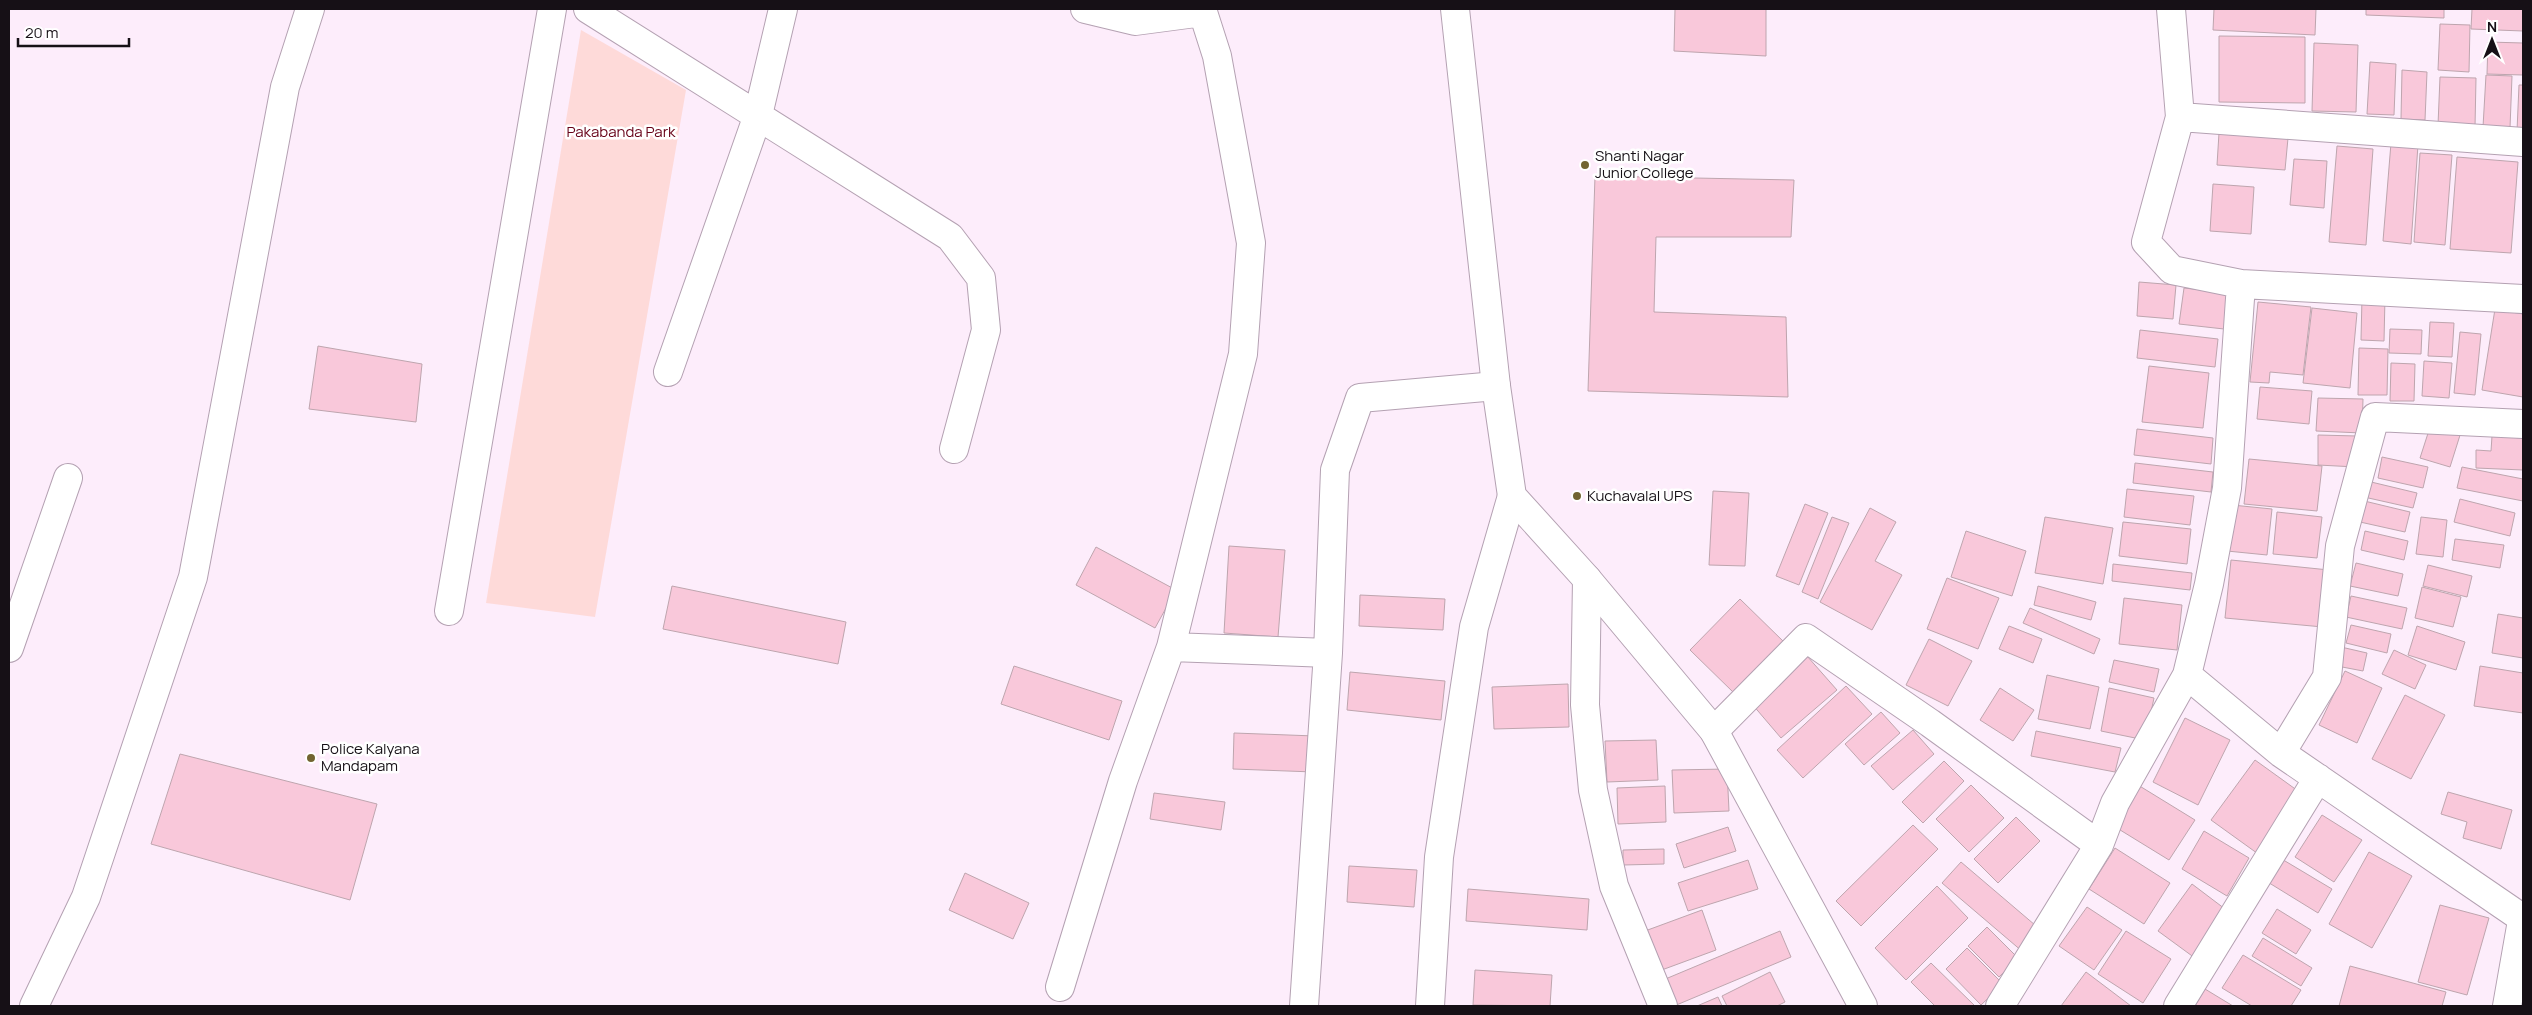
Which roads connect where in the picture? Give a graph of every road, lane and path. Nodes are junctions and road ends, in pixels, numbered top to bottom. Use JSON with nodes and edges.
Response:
{"nodes":[{"id":1,"x":310,"y":9,"type":"edge"},
{"id":2,"x":552,"y":9,"type":"edge"},
{"id":3,"x":588,"y":9,"type":"edge"},
{"id":4,"x":783,"y":9,"type":"edge"},
{"id":5,"x":1085,"y":9,"type":"edge"},
{"id":6,"x":1455,"y":9,"type":"edge"},
{"id":7,"x":2171,"y":9,"type":"edge"},
{"id":8,"x":1203,"y":10,"type":"edge"},
{"id":9,"x":758,"y":116,"type":"junction"},
{"id":10,"x":2180,"y":117,"type":"junction"},
{"id":11,"x":2523,"y":142,"type":"edge"},
{"id":12,"x":2241,"y":284,"type":"junction"},
{"id":13,"x":2523,"y":299,"type":"edge"},
{"id":14,"x":668,"y":372,"type":"dead end"},
{"id":15,"x":1496,"y":386,"type":"junction"},
{"id":16,"x":2523,"y":424,"type":"edge"},
{"id":17,"x":954,"y":449,"type":"dead end"},
{"id":18,"x":68,"y":478,"type":"dead end"},
{"id":19,"x":1512,"y":496,"type":"junction"},
{"id":20,"x":1586,"y":579,"type":"junction"},
{"id":21,"x":449,"y":611,"type":"dead end"},
{"id":22,"x":1172,"y":646,"type":"junction"},
{"id":23,"x":9,"y":648,"type":"edge"},
{"id":24,"x":1328,"y":653,"type":"junction"},
{"id":25,"x":2188,"y":676,"type":"junction"},
{"id":26,"x":1714,"y":731,"type":"junction"},
{"id":27,"x":2281,"y":753,"type":"junction"},
{"id":28,"x":2318,"y":778,"type":"junction"},
{"id":29,"x":2099,"y":845,"type":"junction"},
{"id":30,"x":2523,"y":917,"type":"edge"},
{"id":31,"x":1060,"y":987,"type":"dead end"},
{"id":32,"x":34,"y":1006,"type":"edge"},
{"id":33,"x":1304,"y":1006,"type":"edge"},
{"id":34,"x":1430,"y":1006,"type":"edge"},
{"id":35,"x":1663,"y":1006,"type":"edge"},
{"id":36,"x":1863,"y":1006,"type":"edge"},
{"id":37,"x":2000,"y":1006,"type":"edge"},
{"id":38,"x":2178,"y":1006,"type":"edge"},
{"id":39,"x":2507,"y":1006,"type":"edge"}],
"edges":[{"from":1,"to":32,"type":"street"},
{"from":2,"to":21,"type":"street"},
{"from":3,"to":9,"type":"street"},
{"from":4,"to":9,"type":"street"},
{"from":5,"to":8,"type":"street"},
{"from":6,"to":15,"type":"street"},
{"from":7,"to":10,"type":"street"},
{"from":8,"to":22,"type":"street"},
{"from":9,"to":14,"type":"street"},
{"from":9,"to":17,"type":"street"},
{"from":10,"to":11,"type":"street"},
{"from":10,"to":12,"type":"street"},
{"from":12,"to":13,"type":"street"},
{"from":12,"to":25,"type":"street"},
{"from":15,"to":19,"type":"street"},
{"from":15,"to":24,"type":"street"},
{"from":16,"to":27,"type":"street"},
{"from":18,"to":23,"type":"street"},
{"from":19,"to":20,"type":"street"},
{"from":19,"to":34,"type":"street"},
{"from":20,"to":26,"type":"street"},
{"from":20,"to":35,"type":"street"},
{"from":22,"to":24,"type":"street"},
{"from":22,"to":31,"type":"street"},
{"from":24,"to":33,"type":"street"},
{"from":25,"to":27,"type":"street"},
{"from":25,"to":29,"type":"street"},
{"from":26,"to":29,"type":"street"},
{"from":26,"to":36,"type":"street"},
{"from":27,"to":28,"type":"street"},
{"from":28,"to":30,"type":"street"},
{"from":28,"to":38,"type":"street"},
{"from":29,"to":37,"type":"street"},
{"from":30,"to":39,"type":"street"}]}
